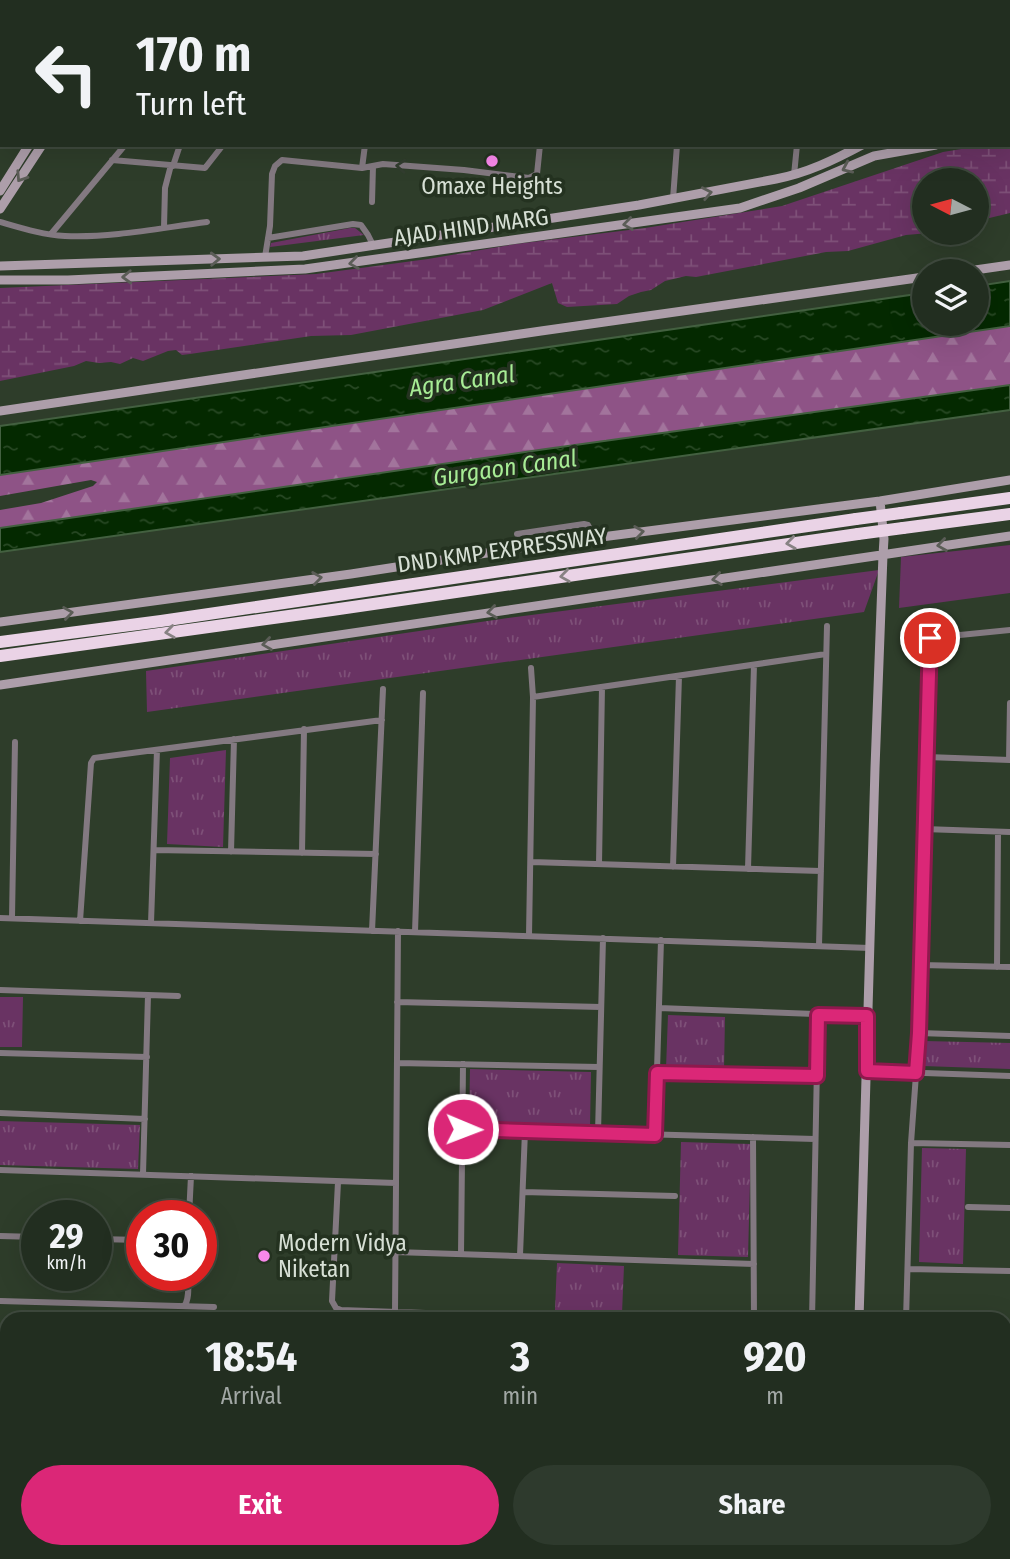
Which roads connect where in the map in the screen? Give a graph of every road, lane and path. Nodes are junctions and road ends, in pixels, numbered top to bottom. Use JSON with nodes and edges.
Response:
{"nodes":[{"id":1,"x":28,"y":147,"type":"edge"},
{"id":2,"x":41,"y":147,"type":"edge"},
{"id":3,"x":123,"y":147,"type":"edge"},
{"id":4,"x":179,"y":147,"type":"edge"},
{"id":5,"x":222,"y":147,"type":"edge"},
{"id":6,"x":365,"y":147,"type":"edge"},
{"id":7,"x":540,"y":147,"type":"edge"},
{"id":8,"x":677,"y":147,"type":"edge"},
{"id":9,"x":797,"y":147,"type":"edge"},
{"id":10,"x":858,"y":147,"type":"edge"},
{"id":11,"x":925,"y":147,"type":"edge"},
{"id":12,"x":112,"y":160,"type":"junction"},
{"id":13,"x":172,"y":166,"type":"junction"},
{"id":14,"x":373,"y":166,"type":"junction"},
{"id":15,"x":362,"y":168,"type":"junction"},
{"id":16,"x":794,"y":175,"type":"junction"},
{"id":17,"x":0,"y":191,"type":"edge"},
{"id":18,"x":673,"y":199,"type":"junction"},
{"id":19,"x":372,"y":202,"type":"dead end"},
{"id":20,"x":0,"y":209,"type":"edge"},
{"id":21,"x":0,"y":222,"type":"edge"},
{"id":22,"x":207,"y":222,"type":"dead end"},
{"id":23,"x":164,"y":227,"type":"junction"},
{"id":24,"x":51,"y":234,"type":"junction"},
{"id":25,"x":268,"y":238,"type":"junction"},
{"id":26,"x":399,"y":242,"type":"junction"},
{"id":27,"x":373,"y":246,"type":"junction"},
{"id":28,"x":265,"y":257,"type":"junction"},
{"id":29,"x":401,"y":257,"type":"junction"},
{"id":30,"x":1010,"y":265,"type":"edge"},
{"id":31,"x":0,"y":266,"type":"edge"},
{"id":32,"x":989,"y":268,"type":"edge"},
{"id":33,"x":912,"y":279,"type":"edge"},
{"id":34,"x":0,"y":280,"type":"edge"},
{"id":35,"x":0,"y":411,"type":"edge"},
{"id":36,"x":1010,"y":481,"type":"edge"},
{"id":37,"x":1010,"y":498,"type":"edge"},
{"id":38,"x":880,"y":501,"type":"junction"},
{"id":39,"x":1010,"y":514,"type":"edge"},
{"id":40,"x":517,"y":534,"type":"dead end"},
{"id":41,"x":1010,"y":536,"type":"edge"},
{"id":42,"x":590,"y":538,"type":"junction"},
{"id":43,"x":883,"y":555,"type":"junction"},
{"id":44,"x":931,"y":611,"type":"dead end"},
{"id":45,"x":0,"y":622,"type":"edge"},
{"id":46,"x":827,"y":626,"type":"dead end"},
{"id":47,"x":1010,"y":630,"type":"edge"},
{"id":48,"x":930,"y":638,"type":"junction"},
{"id":49,"x":0,"y":642,"type":"edge"},
{"id":50,"x":826,"y":654,"type":"junction"},
{"id":51,"x":0,"y":656,"type":"edge"},
{"id":52,"x":754,"y":665,"type":"junction"},
{"id":53,"x":531,"y":668,"type":"dead end"},
{"id":54,"x":679,"y":676,"type":"junction"},
{"id":55,"x":0,"y":685,"type":"edge"},
{"id":56,"x":602,"y":687,"type":"junction"},
{"id":57,"x":383,"y":689,"type":"dead end"},
{"id":58,"x":424,"y":693,"type":"dead end"},
{"id":59,"x":533,"y":697,"type":"junction"},
{"id":60,"x":1010,"y":703,"type":"edge"},
{"id":61,"x":382,"y":720,"type":"junction"},
{"id":62,"x":304,"y":729,"type":"junction"},
{"id":63,"x":234,"y":739,"type":"junction"},
{"id":64,"x":15,"y":742,"type":"dead end"},
{"id":65,"x":157,"y":750,"type":"junction"},
{"id":66,"x":927,"y":757,"type":"junction"},
{"id":67,"x":1009,"y":760,"type":"edge"},
{"id":68,"x":925,"y":829,"type":"junction"},
{"id":69,"x":998,"y":832,"type":"junction"},
{"id":70,"x":1010,"y":832,"type":"edge"},
{"id":71,"x":154,"y":850,"type":"junction"},
{"id":72,"x":231,"y":852,"type":"junction"},
{"id":73,"x":302,"y":853,"type":"junction"},
{"id":74,"x":376,"y":854,"type":"junction"},
{"id":75,"x":531,"y":862,"type":"junction"},
{"id":76,"x":599,"y":864,"type":"junction"},
{"id":77,"x":673,"y":867,"type":"junction"},
{"id":78,"x":748,"y":869,"type":"junction"},
{"id":79,"x":821,"y":872,"type":"junction"},
{"id":80,"x":0,"y":918,"type":"edge"},
{"id":81,"x":12,"y":918,"type":"junction"},
{"id":82,"x":80,"y":920,"type":"junction"},
{"id":83,"x":151,"y":923,"type":"junction"},
{"id":84,"x":372,"y":930,"type":"junction"},
{"id":85,"x":398,"y":931,"type":"junction"},
{"id":86,"x":415,"y":932,"type":"junction"},
{"id":87,"x":529,"y":936,"type":"junction"},
{"id":88,"x":603,"y":938,"type":"junction"},
{"id":89,"x":662,"y":940,"type":"junction"},
{"id":90,"x":819,"y":946,"type":"junction"},
{"id":91,"x":870,"y":947,"type":"junction"},
{"id":92,"x":921,"y":965,"type":"junction"},
{"id":93,"x":997,"y":967,"type":"junction"},
{"id":94,"x":1010,"y":967,"type":"edge"},
{"id":95,"x":0,"y":990,"type":"edge"},
{"id":96,"x":148,"y":995,"type":"junction"},
{"id":97,"x":178,"y":996,"type":"dead end"},
{"id":98,"x":397,"y":1002,"type":"junction"},
{"id":99,"x":601,"y":1007,"type":"junction"},
{"id":100,"x":659,"y":1008,"type":"junction"},
{"id":101,"x":818,"y":1015,"type":"junction"},
{"id":102,"x":867,"y":1016,"type":"junction"},
{"id":103,"x":919,"y":1033,"type":"junction"},
{"id":104,"x":1010,"y":1036,"type":"edge"},
{"id":105,"x":0,"y":1053,"type":"edge"},
{"id":106,"x":147,"y":1057,"type":"junction"},
{"id":107,"x":397,"y":1063,"type":"junction"},
{"id":108,"x":463,"y":1064,"type":"junction"},
{"id":109,"x":600,"y":1067,"type":"junction"},
{"id":110,"x":867,"y":1071,"type":"junction"},
{"id":111,"x":657,"y":1073,"type":"junction"},
{"id":112,"x":916,"y":1073,"type":"junction"},
{"id":113,"x":817,"y":1076,"type":"junction"},
{"id":114,"x":1010,"y":1076,"type":"edge"},
{"id":115,"x":0,"y":1113,"type":"edge"},
{"id":116,"x":145,"y":1119,"type":"junction"},
{"id":117,"x":463,"y":1129,"type":"junction"},
{"id":118,"x":525,"y":1130,"type":"junction"},
{"id":119,"x":598,"y":1133,"type":"junction"},
{"id":120,"x":655,"y":1135,"type":"junction"},
{"id":121,"x":753,"y":1137,"type":"junction"},
{"id":122,"x":815,"y":1139,"type":"junction"},
{"id":123,"x":911,"y":1143,"type":"junction"},
{"id":124,"x":1010,"y":1145,"type":"edge"},
{"id":125,"x":0,"y":1170,"type":"edge"},
{"id":126,"x":143,"y":1174,"type":"junction"},
{"id":127,"x":191,"y":1176,"type":"junction"},
{"id":128,"x":338,"y":1182,"type":"junction"},
{"id":129,"x":396,"y":1183,"type":"junction"},
{"id":130,"x":523,"y":1192,"type":"junction"},
{"id":131,"x":675,"y":1196,"type":"dead end"},
{"id":132,"x":190,"y":1200,"type":"edge"},
{"id":133,"x":968,"y":1207,"type":"dead end"},
{"id":134,"x":1010,"y":1208,"type":"edge"},
{"id":135,"x":0,"y":1236,"type":"edge"},
{"id":136,"x":21,"y":1237,"type":"edge"},
{"id":137,"x":395,"y":1252,"type":"junction"},
{"id":138,"x":461,"y":1254,"type":"junction"},
{"id":139,"x":520,"y":1255,"type":"junction"},
{"id":140,"x":754,"y":1265,"type":"junction"},
{"id":141,"x":908,"y":1269,"type":"junction"},
{"id":142,"x":1010,"y":1271,"type":"edge"},
{"id":143,"x":187,"y":1291,"type":"edge"},
{"id":144,"x":0,"y":1301,"type":"edge"},
{"id":145,"x":184,"y":1306,"type":"junction"},
{"id":146,"x":214,"y":1307,"type":"dead end"},
{"id":147,"x":395,"y":1312,"type":"joint"},
{"id":148,"x":754,"y":1312,"type":"edge"},
{"id":149,"x":811,"y":1312,"type":"edge"},
{"id":150,"x":859,"y":1312,"type":"edge"},
{"id":151,"x":906,"y":1312,"type":"edge"}],
"edges":[{"from":1,"to":17,"type":"street"},
{"from":2,"to":20,"type":"street","one_way":true},
{"from":3,"to":12,"type":"street"},
{"from":4,"to":13,"type":"street"},
{"from":5,"to":13,"type":"street"},
{"from":6,"to":15,"type":"street"},
{"from":7,"to":14,"type":"street","one_way":true},
{"from":8,"to":18,"type":"street"},
{"from":9,"to":16,"type":"street"},
{"from":10,"to":16,"type":"street"},
{"from":11,"to":29,"type":"street","name":"AJAD HIND MARG","one_way":true},
{"from":12,"to":13,"type":"street"},
{"from":12,"to":24,"type":"street"},
{"from":13,"to":23,"type":"street"},
{"from":14,"to":15,"type":"street"},
{"from":14,"to":19,"type":"street"},
{"from":15,"to":25,"type":"street"},
{"from":18,"to":16,"type":"street","one_way":true},
{"from":18,"to":26,"type":"street"},
{"from":21,"to":24,"type":"street"},
{"from":22,"to":23,"type":"street"},
{"from":23,"to":24,"type":"street"},
{"from":25,"to":27,"type":"street"},
{"from":25,"to":28,"type":"street"},
{"from":26,"to":27,"type":"street"},
{"from":26,"to":29,"type":"street"},
{"from":27,"to":28,"type":"street"},
{"from":31,"to":28,"type":"street","one_way":true},
{"from":29,"to":34,"type":"street","name":"AJAD HIND MARG","one_way":true},
{"from":30,"to":32,"type":"street"},
{"from":33,"to":35,"type":"street"},
{"from":36,"to":38,"type":"street"},
{"from":37,"to":49,"type":"highway","name":"DND KMP EXPRESSWAY","bridge":true},
{"from":42,"to":38,"type":"street","one_way":true},
{"from":38,"to":43,"type":"street"},
{"from":39,"to":51,"type":"highway","name":"DND KMP EXPRESSWAY","one_way":true,"bridge":true},
{"from":40,"to":42,"type":"street"},
{"from":41,"to":43,"type":"street","one_way":true},
{"from":45,"to":42,"type":"street","one_way":true},
{"from":43,"to":55,"type":"street","one_way":true},
{"from":43,"to":91,"type":"street"},
{"from":44,"to":48,"type":"street"},
{"from":46,"to":50,"type":"street"},
{"from":47,"to":48,"type":"street"},
{"from":48,"to":66,"type":"street"},
{"from":50,"to":52,"type":"street"},
{"from":50,"to":79,"type":"street"},
{"from":52,"to":54,"type":"street"},
{"from":52,"to":78,"type":"street"},
{"from":53,"to":59,"type":"street"},
{"from":54,"to":56,"type":"street"},
{"from":54,"to":77,"type":"street"},
{"from":56,"to":59,"type":"street"},
{"from":56,"to":76,"type":"street"},
{"from":57,"to":61,"type":"street"},
{"from":58,"to":86,"type":"street"},
{"from":59,"to":75,"type":"street"},
{"from":60,"to":67,"type":"street"},
{"from":61,"to":62,"type":"street"},
{"from":61,"to":74,"type":"street"},
{"from":62,"to":63,"type":"street"},
{"from":62,"to":73,"type":"street"},
{"from":63,"to":65,"type":"street"},
{"from":63,"to":72,"type":"street"},
{"from":64,"to":81,"type":"street"},
{"from":65,"to":71,"type":"street"},
{"from":65,"to":82,"type":"street"},
{"from":66,"to":67,"type":"street"},
{"from":66,"to":68,"type":"street"},
{"from":68,"to":69,"type":"street"},
{"from":68,"to":92,"type":"street"},
{"from":69,"to":70,"type":"street"},
{"from":69,"to":93,"type":"street"},
{"from":71,"to":72,"type":"street"},
{"from":71,"to":83,"type":"street"},
{"from":72,"to":73,"type":"street"},
{"from":73,"to":74,"type":"street"},
{"from":74,"to":84,"type":"street"},
{"from":75,"to":76,"type":"street"},
{"from":75,"to":87,"type":"street"},
{"from":76,"to":77,"type":"street"},
{"from":77,"to":78,"type":"street"},
{"from":78,"to":79,"type":"street"},
{"from":79,"to":90,"type":"street"},
{"from":80,"to":81,"type":"street"},
{"from":81,"to":82,"type":"street"},
{"from":82,"to":83,"type":"street"},
{"from":83,"to":84,"type":"street"},
{"from":84,"to":85,"type":"street"},
{"from":85,"to":86,"type":"street"},
{"from":85,"to":98,"type":"street"},
{"from":86,"to":87,"type":"street"},
{"from":87,"to":88,"type":"street"},
{"from":88,"to":89,"type":"street"},
{"from":88,"to":99,"type":"street"},
{"from":89,"to":90,"type":"street"},
{"from":89,"to":100,"type":"street"},
{"from":90,"to":91,"type":"street"},
{"from":91,"to":102,"type":"street"},
{"from":92,"to":93,"type":"street"},
{"from":92,"to":103,"type":"street"},
{"from":93,"to":94,"type":"street"},
{"from":95,"to":96,"type":"street"},
{"from":96,"to":97,"type":"street"},
{"from":96,"to":106,"type":"street"},
{"from":98,"to":99,"type":"street"},
{"from":98,"to":107,"type":"street"},
{"from":99,"to":109,"type":"street"},
{"from":100,"to":101,"type":"street"},
{"from":100,"to":111,"type":"street"},
{"from":101,"to":102,"type":"street"},
{"from":101,"to":113,"type":"street"},
{"from":102,"to":110,"type":"street"},
{"from":103,"to":104,"type":"street"},
{"from":103,"to":112,"type":"street"},
{"from":105,"to":106,"type":"street"},
{"from":106,"to":116,"type":"street"},
{"from":107,"to":108,"type":"street"},
{"from":107,"to":129,"type":"street"},
{"from":108,"to":109,"type":"street"},
{"from":108,"to":117,"type":"street"},
{"from":109,"to":119,"type":"street"},
{"from":110,"to":112,"type":"street"},
{"from":110,"to":150,"type":"street"},
{"from":111,"to":113,"type":"street"},
{"from":111,"to":120,"type":"street"},
{"from":112,"to":114,"type":"street"},
{"from":112,"to":123,"type":"street"},
{"from":113,"to":122,"type":"street"},
{"from":115,"to":116,"type":"street"},
{"from":116,"to":126,"type":"street"},
{"from":117,"to":118,"type":"street"},
{"from":117,"to":138,"type":"street"},
{"from":118,"to":119,"type":"street"},
{"from":118,"to":130,"type":"street"},
{"from":119,"to":120,"type":"street"},
{"from":120,"to":121,"type":"street"},
{"from":121,"to":122,"type":"street"},
{"from":121,"to":140,"type":"street"},
{"from":122,"to":149,"type":"street"},
{"from":123,"to":124,"type":"street"},
{"from":123,"to":141,"type":"street"},
{"from":125,"to":126,"type":"street"},
{"from":126,"to":127,"type":"street"},
{"from":127,"to":128,"type":"street"},
{"from":127,"to":132,"type":"street"},
{"from":128,"to":129,"type":"street"},
{"from":128,"to":147,"type":"street"},
{"from":129,"to":137,"type":"street"},
{"from":130,"to":131,"type":"street"},
{"from":130,"to":139,"type":"street"},
{"from":133,"to":134,"type":"street"},
{"from":135,"to":136,"type":"street"},
{"from":137,"to":138,"type":"street"},
{"from":137,"to":147,"type":"street"},
{"from":138,"to":139,"type":"street"},
{"from":139,"to":140,"type":"street"},
{"from":140,"to":148,"type":"street"},
{"from":141,"to":142,"type":"street"},
{"from":141,"to":151,"type":"street"},
{"from":143,"to":145,"type":"street"},
{"from":144,"to":145,"type":"street"},
{"from":145,"to":146,"type":"street"}]}
